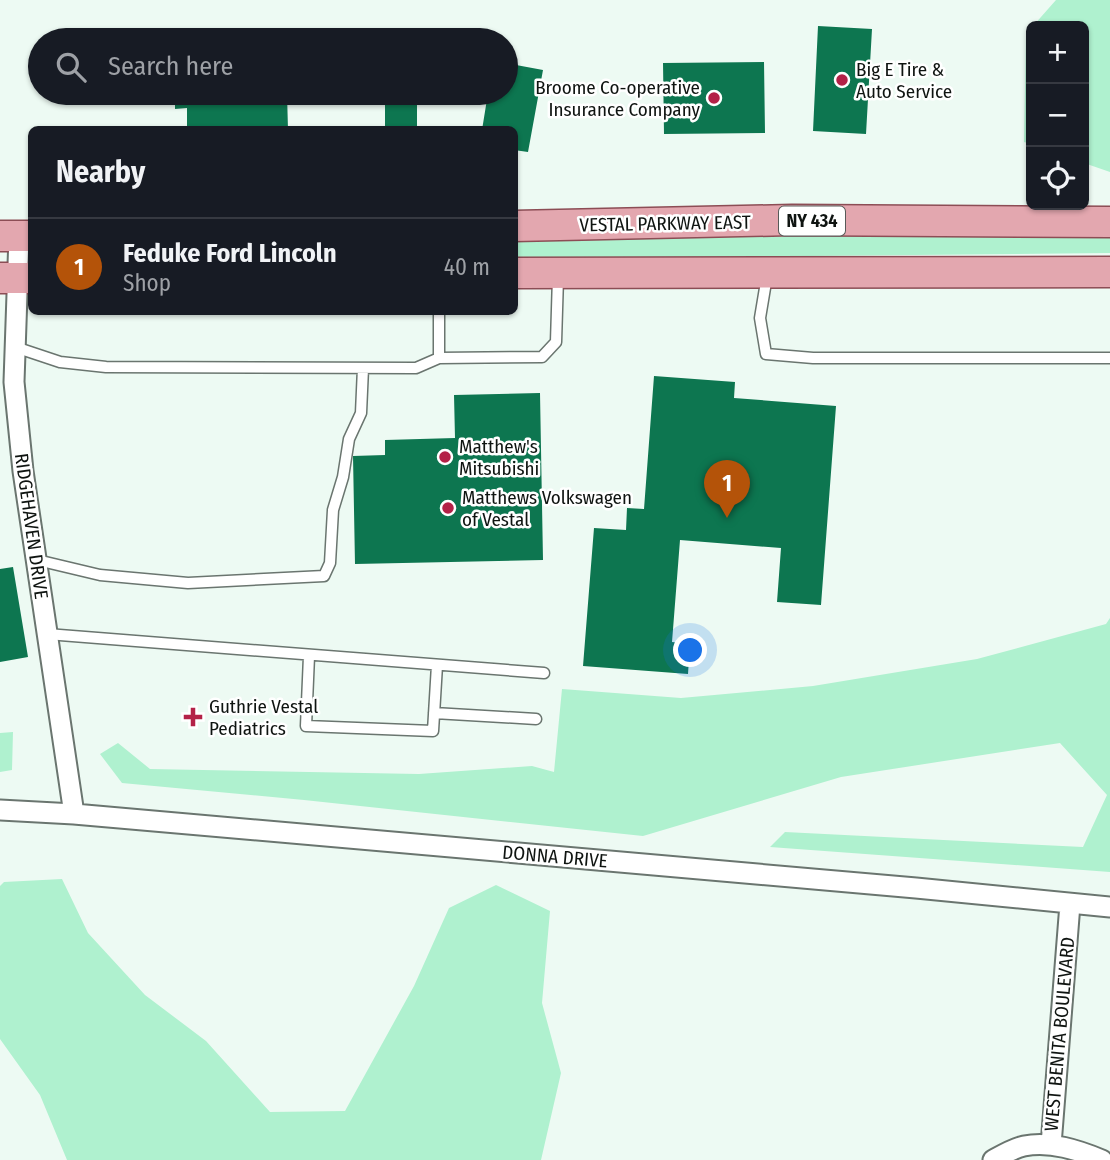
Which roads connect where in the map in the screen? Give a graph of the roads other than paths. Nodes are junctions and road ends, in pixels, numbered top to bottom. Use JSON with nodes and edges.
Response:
{"nodes":[{"id":1,"x":1110,"y":222,"type":"edge"},
{"id":2,"x":518,"y":226,"type":"edge"},
{"id":3,"x":17,"y":236,"type":"edge"},
{"id":4,"x":768,"y":272,"type":"junction"},
{"id":5,"x":1110,"y":272,"type":"edge"},
{"id":6,"x":518,"y":273,"type":"edge"},
{"id":7,"x":558,"y":273,"type":"junction"},
{"id":8,"x":16,"y":278,"type":"edge"},
{"id":9,"x":439,"y":315,"type":"edge"},
{"id":10,"x":15,"y":346,"type":"junction"},
{"id":11,"x":439,"y":358,"type":"junction"},
{"id":12,"x":1110,"y":358,"type":"edge"},
{"id":13,"x":363,"y":368,"type":"junction"},
{"id":14,"x":37,"y":560,"type":"junction"},
{"id":15,"x":47,"y":634,"type":"junction"},
{"id":16,"x":309,"y":656,"type":"junction"},
{"id":17,"x":437,"y":665,"type":"junction"},
{"id":18,"x":544,"y":673,"type":"dead end"},
{"id":19,"x":434,"y":713,"type":"junction"},
{"id":20,"x":536,"y":719,"type":"dead end"},
{"id":21,"x":0,"y":810,"type":"edge"},
{"id":22,"x":74,"y":814,"type":"junction"},
{"id":23,"x":1070,"y":904,"type":"junction"},
{"id":24,"x":1110,"y":907,"type":"edge"},
{"id":25,"x":1051,"y":1145,"type":"junction"},
{"id":26,"x":993,"y":1160,"type":"edge"},
{"id":27,"x":1102,"y":1160,"type":"edge"}],
"edges":[{"from":1,"to":2,"type":"main road","name":"VESTAL PARKWAY EAST","number":"NY 434"},
{"from":3,"to":8,"type":"street","name":"RIDGEHAVEN DRIVE"},
{"from":4,"to":5,"type":"main road"},
{"from":4,"to":7,"type":"main road"},
{"from":4,"to":12,"type":"lane"},
{"from":6,"to":7,"type":"main road"},
{"from":7,"to":11,"type":"lane"},
{"from":8,"to":10,"type":"street","name":"RIDGEHAVEN DRIVE"},
{"from":9,"to":11,"type":"lane"},
{"from":10,"to":13,"type":"lane"},
{"from":10,"to":14,"type":"street","name":"RIDGEHAVEN DRIVE"},
{"from":11,"to":13,"type":"lane"},
{"from":13,"to":14,"type":"lane"},
{"from":14,"to":15,"type":"street","name":"RIDGEHAVEN DRIVE"},
{"from":15,"to":16,"type":"lane"},
{"from":15,"to":22,"type":"street","name":"RIDGEHAVEN DRIVE"},
{"from":16,"to":17,"type":"lane"},
{"from":16,"to":19,"type":"lane"},
{"from":17,"to":18,"type":"lane"},
{"from":17,"to":19,"type":"lane"},
{"from":19,"to":20,"type":"lane"},
{"from":21,"to":22,"type":"street","name":"DONNA DRIVE"},
{"from":22,"to":23,"type":"street","name":"DONNA DRIVE"},
{"from":23,"to":24,"type":"street","name":"DONNA DRIVE"},
{"from":23,"to":25,"type":"street","name":"WEST BENITA BOULEVARD"},
{"from":25,"to":26,"type":"street","name":"WEST BENITA BOULEVARD"},
{"from":25,"to":27,"type":"street"}]}
